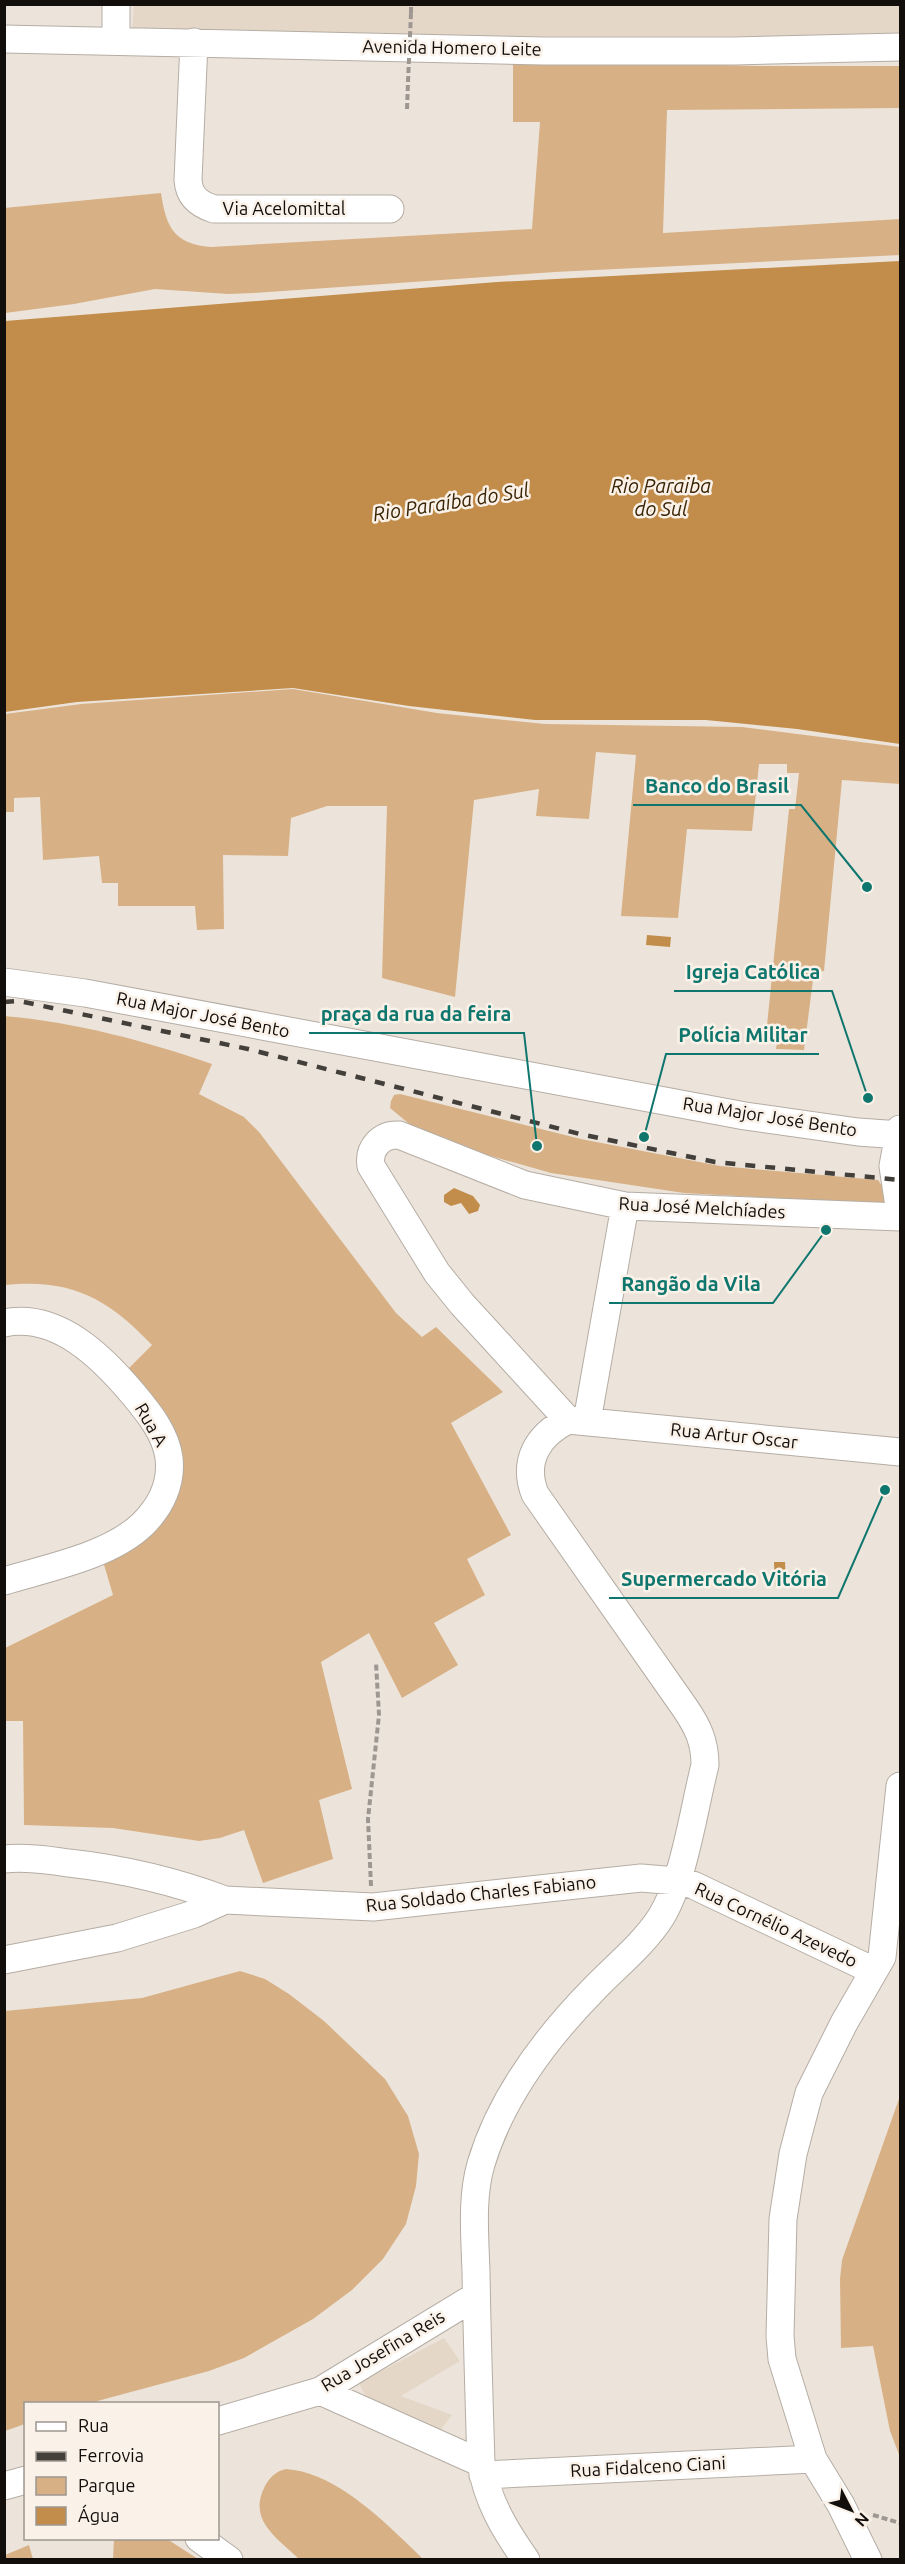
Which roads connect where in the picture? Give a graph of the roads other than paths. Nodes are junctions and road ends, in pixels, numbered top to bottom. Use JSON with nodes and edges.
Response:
{"nodes":[{"id":1,"x":116,"y":4,"type":"edge"},
{"id":2,"x":4,"y":39,"type":"edge"},
{"id":3,"x":116,"y":41,"type":"junction"},
{"id":4,"x":194,"y":42,"type":"junction"},
{"id":5,"x":900,"y":47,"type":"edge"},
{"id":6,"x":390,"y":209,"type":"dead end"},
{"id":7,"x":4,"y":982,"type":"edge"},
{"id":8,"x":900,"y":1133,"type":"edge"},
{"id":9,"x":625,"y":1206,"type":"junction"},
{"id":10,"x":900,"y":1215,"type":"edge"},
{"id":11,"x":4,"y":1323,"type":"edge"},
{"id":12,"x":577,"y":1420,"type":"junction"},
{"id":13,"x":900,"y":1452,"type":"edge"},
{"id":14,"x":4,"y":1581,"type":"edge"},
{"id":15,"x":900,"y":1786,"type":"edge"},
{"id":16,"x":4,"y":1859,"type":"edge"},
{"id":17,"x":677,"y":1881,"type":"junction"},
{"id":18,"x":225,"y":1900,"type":"junction"},
{"id":19,"x":900,"y":1933,"type":"edge"},
{"id":20,"x":4,"y":1960,"type":"edge"},
{"id":21,"x":878,"y":1964,"type":"junction"},
{"id":22,"x":476,"y":2296,"type":"junction"},
{"id":23,"x":320,"y":2391,"type":"junction"},
{"id":24,"x":219,"y":2421,"type":"edge"},
{"id":25,"x":813,"y":2459,"type":"junction"},
{"id":26,"x":482,"y":2469,"type":"junction"},
{"id":27,"x":202,"y":2540,"type":"edge"},
{"id":28,"x":229,"y":2559,"type":"edge"},
{"id":29,"x":526,"y":2559,"type":"edge"},
{"id":30,"x":868,"y":2559,"type":"edge"}],
"edges":[{"from":1,"to":3,"type":"street"},
{"from":2,"to":3,"type":"street","name":"Avenida Homero Leite"},
{"from":3,"to":4,"type":"street","name":"Avenida Homero Leite"},
{"from":4,"to":5,"type":"street","name":"Avenida Homero Leite"},
{"from":4,"to":6,"type":"street","name":"Via Acelomittal"},
{"from":7,"to":8,"type":"street","name":"Rua Major José Bento"},
{"from":8,"to":10,"type":"street"},
{"from":9,"to":10,"type":"street","name":"Rua José Melchíades"},
{"from":9,"to":12,"type":"street"},
{"from":9,"to":12,"type":"street","name":"Rua José Melchíades"},
{"from":11,"to":14,"type":"street","name":"Rua A"},
{"from":12,"to":13,"type":"street","name":"Rua Artur Oscar"},
{"from":12,"to":17,"type":"street"},
{"from":15,"to":21,"type":"street"},
{"from":16,"to":18,"type":"street"},
{"from":17,"to":18,"type":"street","name":"Rua Soldado Charles Fabiano"},
{"from":17,"to":21,"type":"street","name":"Rua Cornélio Azevedo"},
{"from":17,"to":22,"type":"street"},
{"from":18,"to":20,"type":"street","name":"Rua Soldado Charles Fabiano"},
{"from":19,"to":21,"type":"street"},
{"from":21,"to":25,"type":"street"},
{"from":22,"to":23,"type":"street","name":"Rua Josefina Reis"},
{"from":22,"to":26,"type":"street"},
{"from":23,"to":24,"type":"street","name":"Rua Josefina Reis"},
{"from":23,"to":26,"type":"street"},
{"from":25,"to":26,"type":"street","name":"Rua Fidalceno Ciani"},
{"from":25,"to":30,"type":"street"},
{"from":26,"to":29,"type":"street"},
{"from":27,"to":28,"type":"street"}]}
